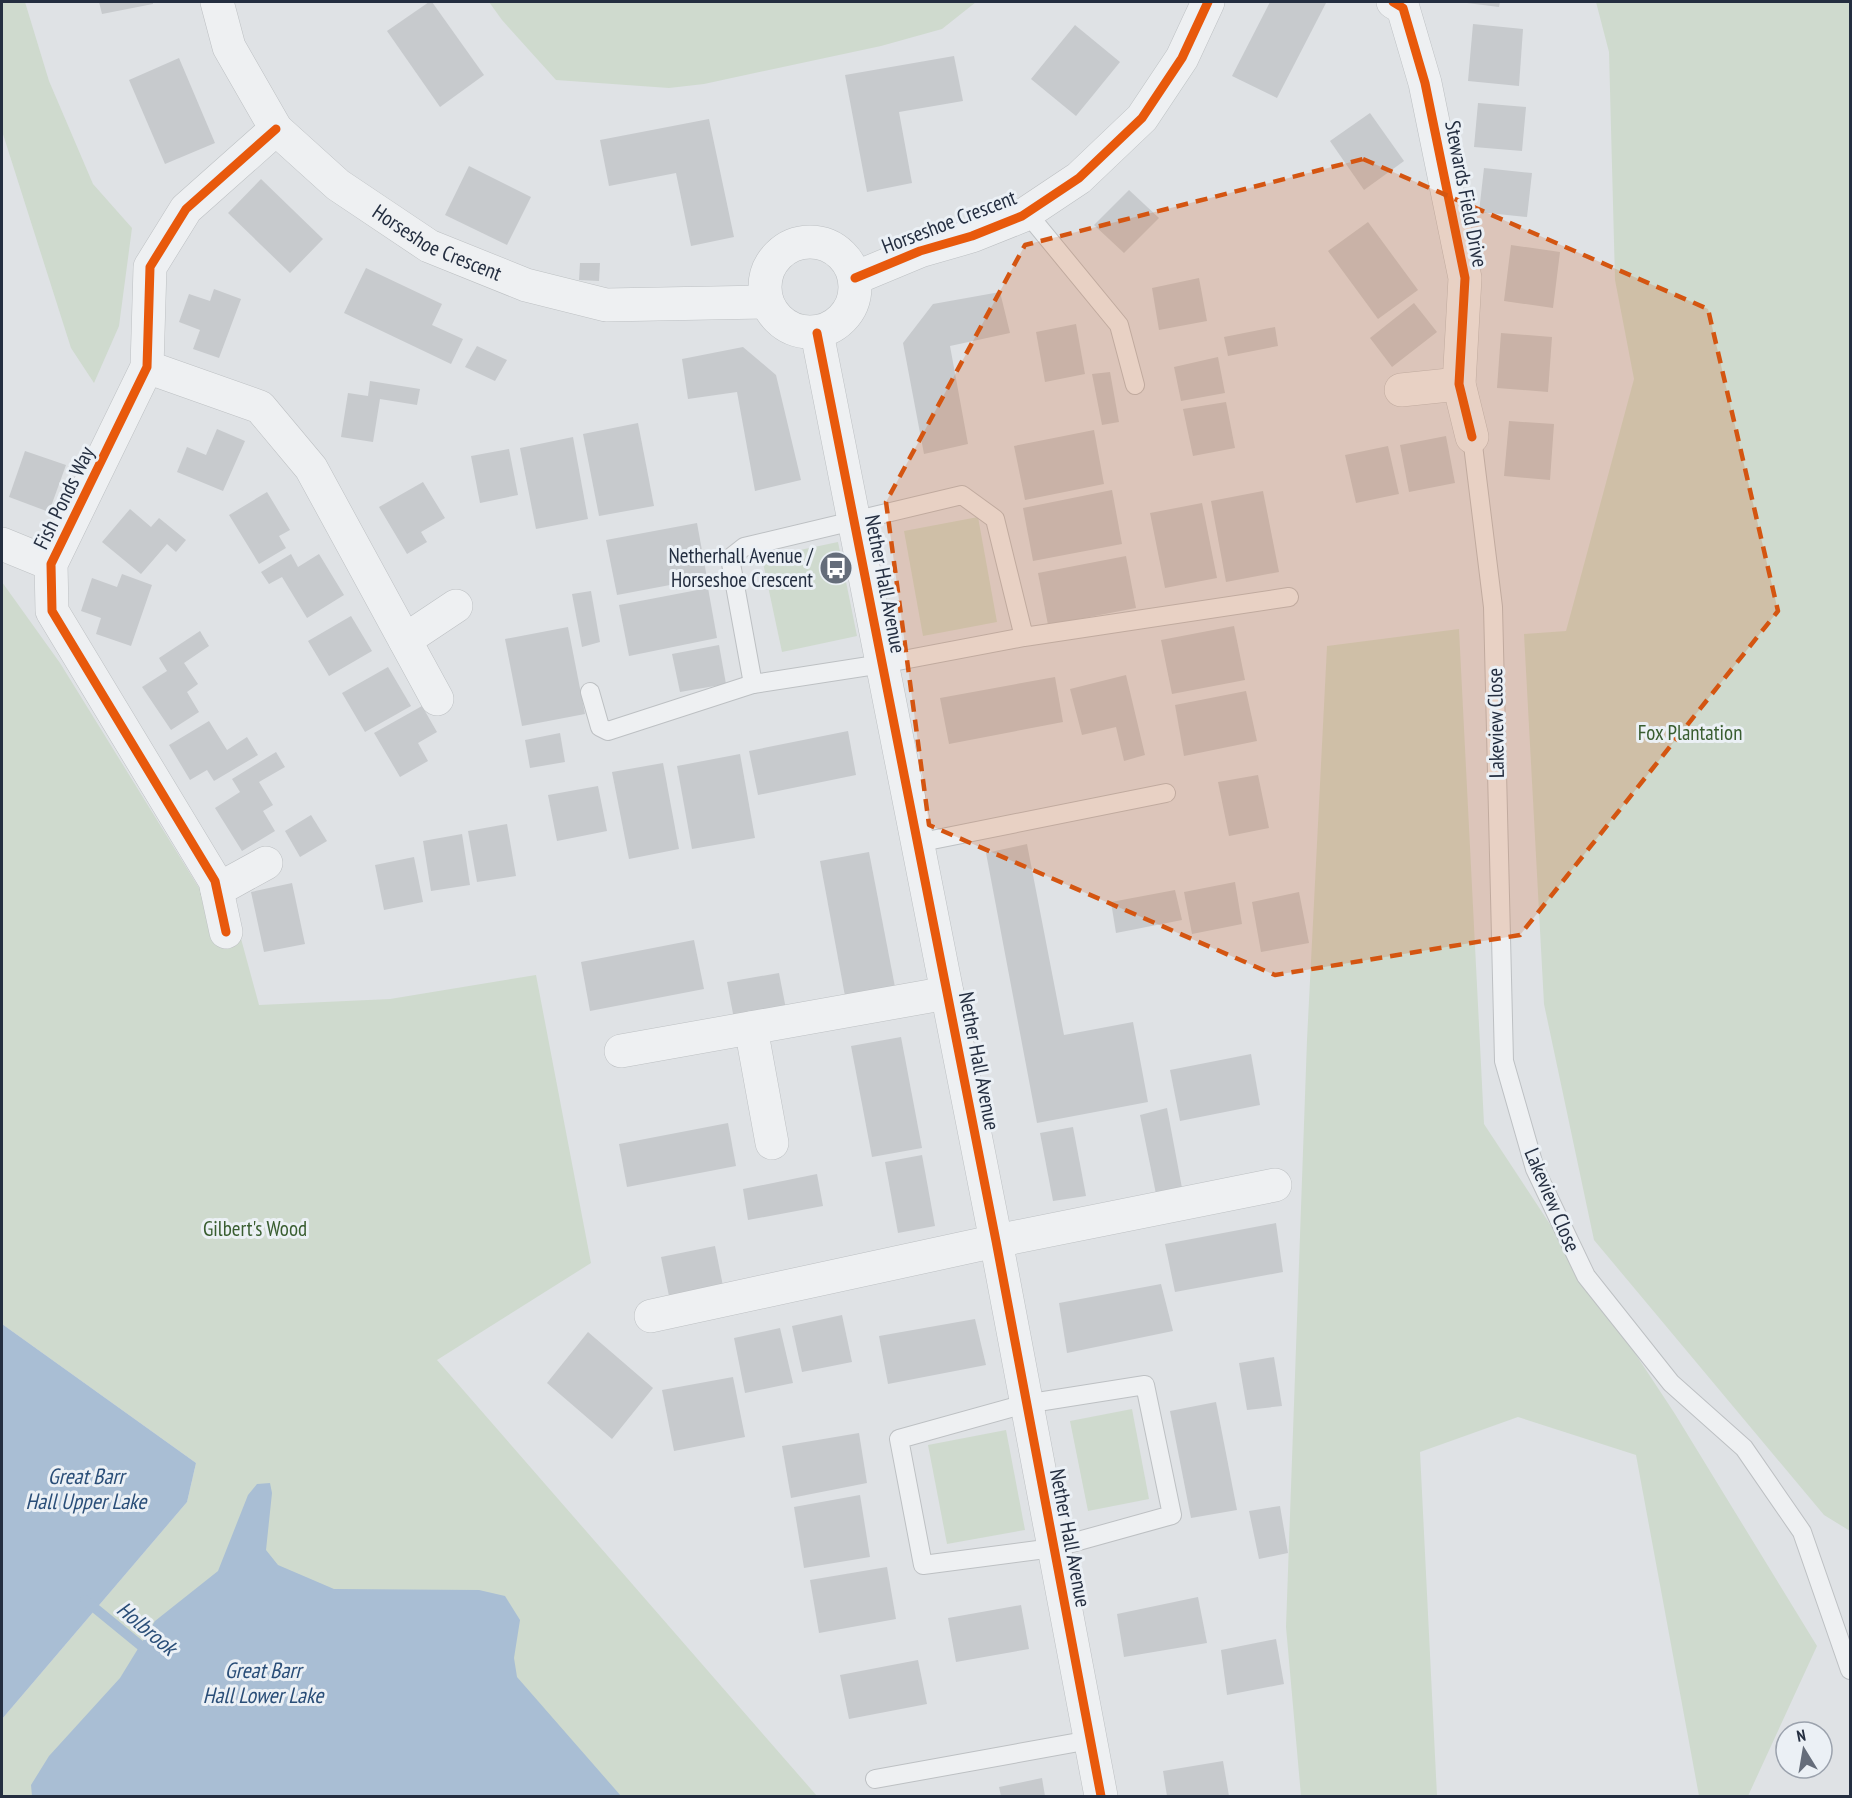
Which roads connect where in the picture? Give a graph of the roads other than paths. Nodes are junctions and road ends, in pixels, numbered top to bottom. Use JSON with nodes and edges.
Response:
{"nodes":[{"id":1,"x":218,"y":2,"type":"edge"},
{"id":2,"x":1208,"y":2,"type":"edge"},
{"id":3,"x":1393,"y":2,"type":"edge"},
{"id":4,"x":276,"y":129,"type":"junction"},
{"id":5,"x":1027,"y":213,"type":"junction"},
{"id":6,"x":855,"y":278,"type":"junction"},
{"id":7,"x":767,"y":302,"type":"junction"},
{"id":8,"x":817,"y":333,"type":"junction"},
{"id":9,"x":147,"y":367,"type":"junction"},
{"id":10,"x":1459,"y":384,"type":"junction"},
{"id":11,"x":1135,"y":385,"type":"dead end"},
{"id":12,"x":1401,"y":390,"type":"dead end"},
{"id":13,"x":1472,"y":437,"type":"joint"},
{"id":14,"x":854,"y":521,"type":"junction"},
{"id":15,"x":2,"y":544,"type":"edge"},
{"id":16,"x":51,"y":564,"type":"junction"},
{"id":17,"x":1289,"y":597,"type":"dead end"},
{"id":18,"x":456,"y":606,"type":"dead end"},
{"id":19,"x":1493,"y":607,"type":"joint"},
{"id":20,"x":1024,"y":637,"type":"junction"},
{"id":21,"x":405,"y":640,"type":"junction"},
{"id":22,"x":882,"y":664,"type":"junction"},
{"id":23,"x":753,"y":684,"type":"junction"},
{"id":24,"x":590,"y":692,"type":"dead end"},
{"id":25,"x":437,"y":699,"type":"dead end"},
{"id":26,"x":1166,"y":793,"type":"dead end"},
{"id":27,"x":917,"y":843,"type":"junction"},
{"id":28,"x":266,"y":863,"type":"dead end"},
{"id":29,"x":217,"y":890,"type":"junction"},
{"id":30,"x":226,"y":932,"type":"dead end"},
{"id":31,"x":947,"y":993,"type":"junction"},
{"id":32,"x":751,"y":1028,"type":"junction"},
{"id":33,"x":621,"y":1051,"type":"dead end"},
{"id":34,"x":772,"y":1143,"type":"dead end"},
{"id":35,"x":1275,"y":1185,"type":"dead end"},
{"id":36,"x":996,"y":1240,"type":"junction"},
{"id":37,"x":651,"y":1316,"type":"dead end"},
{"id":38,"x":1025,"y":1404,"type":"junction"},
{"id":39,"x":1053,"y":1548,"type":"junction"},
{"id":40,"x":1851,"y":1670,"type":"edge"},
{"id":41,"x":1090,"y":1740,"type":"junction"},
{"id":42,"x":875,"y":1779,"type":"dead end"},
{"id":43,"x":1101,"y":1797,"type":"edge"}],
"edges":[{"from":1,"to":4,"type":"street","name":"Horseshoe Crescent"},
{"from":2,"to":5,"type":"street","name":"Horseshoe Crescent"},
{"from":3,"to":10,"type":"street","name":"Stewards Field Drive"},
{"from":4,"to":7,"type":"street","name":"Horseshoe Crescent"},
{"from":4,"to":9,"type":"street","name":"Fish Ponds Way"},
{"from":5,"to":6,"type":"street","name":"Horseshoe Crescent"},
{"from":5,"to":11,"type":"lane"},
{"from":6,"to":7,"type":"street"},
{"from":6,"to":8,"type":"street"},
{"from":7,"to":8,"type":"street"},
{"from":8,"to":14,"type":"street","name":"Nether Hall Avenue"},
{"from":9,"to":16,"type":"street","name":"Fish Ponds Way"},
{"from":9,"to":21,"type":"street"},
{"from":10,"to":12,"type":"street"},
{"from":10,"to":13,"type":"street","name":"Stewards Field Drive"},
{"from":13,"to":19,"type":"lane","name":"Stewards Field Drive"},
{"from":14,"to":20,"type":"lane"},
{"from":14,"to":22,"type":"street","name":"Nether Hall Avenue"},
{"from":14,"to":23,"type":"lane"},
{"from":15,"to":16,"type":"street","name":"Fish Ponds Way"},
{"from":16,"to":29,"type":"street","name":"Fish Ponds Way"},
{"from":17,"to":20,"type":"lane"},
{"from":18,"to":21,"type":"street"},
{"from":19,"to":40,"type":"lane","name":"Lakeview Close"},
{"from":20,"to":22,"type":"lane"},
{"from":21,"to":25,"type":"street"},
{"from":22,"to":23,"type":"lane"},
{"from":22,"to":27,"type":"street","name":"Nether Hall Avenue"},
{"from":23,"to":24,"type":"lane"},
{"from":26,"to":27,"type":"lane"},
{"from":27,"to":31,"type":"street","name":"Nether Hall Avenue"},
{"from":28,"to":29,"type":"street"},
{"from":29,"to":30,"type":"street","name":"Fish Ponds Way"},
{"from":31,"to":32,"type":"street"},
{"from":31,"to":36,"type":"street","name":"Nether Hall Avenue"},
{"from":32,"to":33,"type":"street"},
{"from":32,"to":34,"type":"street"},
{"from":35,"to":36,"type":"street"},
{"from":36,"to":37,"type":"street"},
{"from":36,"to":38,"type":"street","name":"Nether Hall Avenue"},
{"from":38,"to":39,"type":"street","name":"Nether Hall Avenue"},
{"from":38,"to":39,"type":"lane","name":"Nether Hall Avenue"},
{"from":38,"to":39,"type":"lane","name":"Nether Hall Avenue"},
{"from":39,"to":41,"type":"street","name":"Nether Hall Avenue"},
{"from":41,"to":42,"type":"lane"},
{"from":41,"to":43,"type":"street","name":"Nether Hall Avenue"}]}
